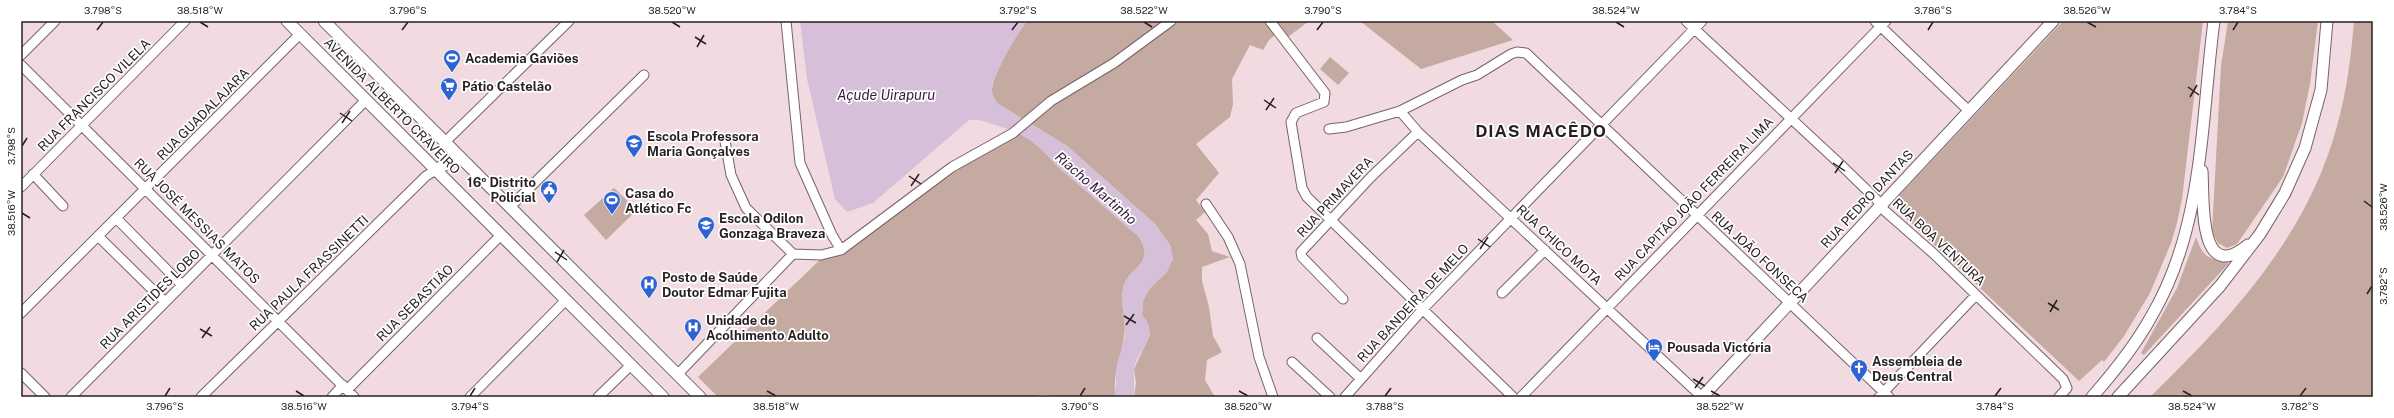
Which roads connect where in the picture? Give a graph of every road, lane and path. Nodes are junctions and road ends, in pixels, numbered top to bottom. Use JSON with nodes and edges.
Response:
{"nodes":[{"id":1,"x":55,"y":21,"type":"edge"},
{"id":2,"x":185,"y":21,"type":"edge"},
{"id":3,"x":287,"y":21,"type":"edge"},
{"id":4,"x":324,"y":21,"type":"edge"},
{"id":5,"x":569,"y":21,"type":"edge"},
{"id":6,"x":786,"y":21,"type":"edge"},
{"id":7,"x":1171,"y":21,"type":"edge"},
{"id":8,"x":1270,"y":21,"type":"edge"},
{"id":9,"x":1686,"y":21,"type":"edge"},
{"id":10,"x":1702,"y":21,"type":"edge"},
{"id":11,"x":2053,"y":21,"type":"edge"},
{"id":12,"x":2214,"y":21,"type":"edge"},
{"id":13,"x":2327,"y":21,"type":"edge"},
{"id":14,"x":1880,"y":23,"type":"edge"},
{"id":15,"x":1694,"y":29,"type":"junction"},
{"id":16,"x":300,"y":34,"type":"junction"},
{"id":17,"x":21,"y":55,"type":"edge"},
{"id":18,"x":21,"y":65,"type":"edge"},
{"id":19,"x":644,"y":75,"type":"dead end"},
{"id":20,"x":366,"y":100,"type":"junction"},
{"id":21,"x":1400,"y":111,"type":"junction"},
{"id":22,"x":1969,"y":111,"type":"junction"},
{"id":23,"x":1792,"y":118,"type":"junction"},
{"id":24,"x":1601,"y":124,"type":"junction"},
{"id":25,"x":81,"y":125,"type":"junction"},
{"id":26,"x":1329,"y":129,"type":"dead end"},
{"id":27,"x":1418,"y":132,"type":"junction"},
{"id":28,"x":725,"y":141,"type":"dead end"},
{"id":29,"x":445,"y":142,"type":"junction"},
{"id":30,"x":2201,"y":154,"type":"junction"},
{"id":31,"x":459,"y":156,"type":"junction"},
{"id":32,"x":436,"y":170,"type":"junction"},
{"id":33,"x":33,"y":174,"type":"junction"},
{"id":34,"x":21,"y":187,"type":"edge"},
{"id":35,"x":146,"y":189,"type":"junction"},
{"id":36,"x":1206,"y":204,"type":"dead end"},
{"id":37,"x":1881,"y":205,"type":"junction"},
{"id":38,"x":63,"y":206,"type":"dead end"},
{"id":39,"x":510,"y":207,"type":"junction"},
{"id":40,"x":1696,"y":214,"type":"junction"},
{"id":41,"x":1511,"y":218,"type":"junction"},
{"id":42,"x":117,"y":219,"type":"junction"},
{"id":43,"x":1329,"y":220,"type":"junction"},
{"id":44,"x":2260,"y":234,"type":"junction"},
{"id":45,"x":501,"y":235,"type":"junction"},
{"id":46,"x":99,"y":237,"type":"junction"},
{"id":47,"x":841,"y":250,"type":"junction"},
{"id":48,"x":1545,"y":250,"type":"junction"},
{"id":49,"x":212,"y":254,"type":"junction"},
{"id":50,"x":793,"y":254,"type":"junction"},
{"id":51,"x":182,"y":285,"type":"junction"},
{"id":52,"x":1502,"y":293,"type":"dead end"},
{"id":53,"x":1976,"y":295,"type":"junction"},
{"id":54,"x":1343,"y":299,"type":"dead end"},
{"id":55,"x":566,"y":300,"type":"junction"},
{"id":56,"x":165,"y":302,"type":"junction"},
{"id":57,"x":1790,"y":303,"type":"junction"},
{"id":58,"x":1606,"y":308,"type":"junction"},
{"id":59,"x":1423,"y":309,"type":"junction"},
{"id":60,"x":21,"y":313,"type":"edge"},
{"id":61,"x":278,"y":321,"type":"junction"},
{"id":62,"x":1317,"y":338,"type":"dead end"},
{"id":63,"x":1292,"y":362,"type":"dead end"},
{"id":64,"x":630,"y":365,"type":"junction"},
{"id":65,"x":21,"y":373,"type":"edge"},
{"id":66,"x":678,"y":374,"type":"junction"},
{"id":67,"x":1361,"y":379,"type":"junction"},
{"id":68,"x":345,"y":388,"type":"junction"},
{"id":69,"x":1884,"y":395,"type":"edge"},
{"id":70,"x":45,"y":397,"type":"edge"},
{"id":71,"x":71,"y":397,"type":"edge"},
{"id":72,"x":201,"y":397,"type":"edge"},
{"id":73,"x":332,"y":397,"type":"edge"},
{"id":74,"x":354,"y":397,"type":"edge"},
{"id":75,"x":470,"y":397,"type":"edge"},
{"id":76,"x":598,"y":397,"type":"edge"},
{"id":77,"x":663,"y":397,"type":"edge"},
{"id":78,"x":700,"y":397,"type":"edge"},
{"id":79,"x":1273,"y":397,"type":"edge"},
{"id":80,"x":1330,"y":397,"type":"edge"},
{"id":81,"x":1345,"y":397,"type":"edge"},
{"id":82,"x":1513,"y":397,"type":"edge"},
{"id":83,"x":1521,"y":397,"type":"edge"},
{"id":84,"x":1702,"y":397,"type":"edge"},
{"id":85,"x":2059,"y":397,"type":"edge"},
{"id":86,"x":2092,"y":397,"type":"edge"},
{"id":87,"x":2118,"y":397,"type":"edge"}],
"edges":[{"from":1,"to":17,"type":"street"},
{"from":2,"to":25,"type":"street","name":"RUA FRANCISCO VILELA"},
{"from":3,"to":16,"type":"main road","name":"AVENIDA ALBERTO CRAVEIRO"},
{"from":4,"to":29,"type":"main road","name":"AVENIDA ALBERTO CRAVEIRO"},
{"from":5,"to":29,"type":"street"},
{"from":6,"to":47,"type":"street"},
{"from":7,"to":47,"type":"street"},
{"from":8,"to":43,"type":"street"},
{"from":9,"to":15,"type":"street","name":"RUA BOA VENTURA"},
{"from":10,"to":15,"type":"street","name":"RUA BANDEIRA DE MELO"},
{"from":11,"to":22,"type":"main road","name":"RUA PEDRO DANTAS"},
{"from":12,"to":30,"type":"main road"},
{"from":13,"to":44,"type":"main road"},
{"from":14,"to":22,"type":"street"},
{"from":14,"to":23,"type":"street","name":"RUA CAPITÃO JOÃO FERREIRA LIMA"},
{"from":15,"to":23,"type":"street","name":"RUA BOA VENTURA"},
{"from":15,"to":24,"type":"street","name":"RUA BANDEIRA DE MELO"},
{"from":16,"to":20,"type":"main road","name":"AVENIDA ALBERTO CRAVEIRO"},
{"from":16,"to":35,"type":"street","name":"RUA GUADALAJARA"},
{"from":18,"to":25,"type":"street","name":"RUA JOSÉ MESSIAS MATOS"},
{"from":19,"to":39,"type":"street"},
{"from":20,"to":32,"type":"main road","name":"AVENIDA ALBERTO CRAVEIRO"},
{"from":20,"to":49,"type":"street","name":"RUA ARISTIDES LOBO"},
{"from":21,"to":24,"type":"street","name":"RUA JOÃO FONSECA"},
{"from":21,"to":26,"type":"street"},
{"from":21,"to":27,"type":"street","name":"RUA CHICO MOTA"},
{"from":22,"to":37,"type":"main road","name":"RUA PEDRO DANTAS"},
{"from":23,"to":37,"type":"street","name":"RUA BOA VENTURA"},
{"from":23,"to":40,"type":"street","name":"RUA CAPITÃO JOÃO FERREIRA LIMA"},
{"from":24,"to":40,"type":"street","name":"RUA JOÃO FONSECA"},
{"from":24,"to":41,"type":"street","name":"RUA BANDEIRA DE MELO"},
{"from":25,"to":33,"type":"street","name":"RUA FRANCISCO VILELA"},
{"from":25,"to":35,"type":"street","name":"RUA JOSÉ MESSIAS MATOS"},
{"from":27,"to":41,"type":"street","name":"RUA CHICO MOTA"},
{"from":27,"to":43,"type":"street","name":"RUA PRIMAVERA"},
{"from":28,"to":50,"type":"street"},
{"from":29,"to":31,"type":"main road","name":"AVENIDA ALBERTO CRAVEIRO"},
{"from":30,"to":44,"type":"main road"},
{"from":30,"to":86,"type":"main road"},
{"from":31,"to":32,"type":"main road"},
{"from":31,"to":39,"type":"main road","name":"AVENIDA ALBERTO CRAVEIRO"},
{"from":32,"to":45,"type":"main road","name":"AVENIDA ALBERTO CRAVEIRO"},
{"from":32,"to":61,"type":"street","name":"RUA PAULA FRASSINETTI"},
{"from":33,"to":34,"type":"street","name":"RUA FRANCISCO VILELA"},
{"from":33,"to":38,"type":"street"},
{"from":35,"to":42,"type":"street","name":"RUA GUADALAJARA"},
{"from":35,"to":49,"type":"street","name":"RUA JOSÉ MESSIAS MATOS"},
{"from":36,"to":79,"type":"street"},
{"from":37,"to":53,"type":"street","name":"RUA BOA VENTURA"},
{"from":37,"to":57,"type":"main road","name":"RUA PEDRO DANTAS"},
{"from":39,"to":66,"type":"main road","name":"AVENIDA ALBERTO CRAVEIRO"},
{"from":40,"to":57,"type":"street","name":"RUA JOÃO FONSECA"},
{"from":40,"to":58,"type":"street","name":"RUA CAPITÃO JOÃO FERREIRA LIMA"},
{"from":41,"to":48,"type":"street","name":"RUA CHICO MOTA"},
{"from":41,"to":59,"type":"street","name":"RUA BANDEIRA DE MELO"},
{"from":42,"to":46,"type":"street","name":"RUA GUADALAJARA"},
{"from":42,"to":51,"type":"street"},
{"from":43,"to":54,"type":"street","name":"RUA PRIMAVERA"},
{"from":43,"to":59,"type":"street"},
{"from":44,"to":87,"type":"main road"},
{"from":45,"to":55,"type":"main road","name":"AVENIDA ALBERTO CRAVEIRO"},
{"from":45,"to":68,"type":"street","name":"RUA SEBASTIÃO"},
{"from":46,"to":56,"type":"street"},
{"from":46,"to":60,"type":"street","name":"RUA GUADALAJARA"},
{"from":47,"to":50,"type":"street"},
{"from":48,"to":52,"type":"street"},
{"from":48,"to":58,"type":"street","name":"RUA CHICO MOTA"},
{"from":49,"to":51,"type":"street","name":"RUA ARISTIDES LOBO"},
{"from":49,"to":61,"type":"street","name":"RUA JOSÉ MESSIAS MATOS"},
{"from":50,"to":66,"type":"street"},
{"from":51,"to":56,"type":"street","name":"RUA ARISTIDES LOBO"},
{"from":53,"to":69,"type":"street"},
{"from":53,"to":85,"type":"street","name":"RUA BOA VENTURA"},
{"from":55,"to":64,"type":"main road","name":"AVENIDA ALBERTO CRAVEIRO"},
{"from":55,"to":75,"type":"street"},
{"from":56,"to":71,"type":"street","name":"RUA ARISTIDES LOBO"},
{"from":57,"to":69,"type":"street","name":"RUA JOÃO FONSECA"},
{"from":57,"to":84,"type":"main road","name":"RUA PEDRO DANTAS"},
{"from":58,"to":83,"type":"street","name":"RUA CAPITÃO JOÃO FERREIRA LIMA"},
{"from":58,"to":84,"type":"street","name":"RUA CHICO MOTA"},
{"from":59,"to":67,"type":"street","name":"RUA BANDEIRA DE MELO"},
{"from":59,"to":82,"type":"street"},
{"from":61,"to":68,"type":"street","name":"RUA JOSÉ MESSIAS MATOS"},
{"from":61,"to":72,"type":"street","name":"RUA PAULA FRASSINETTI"},
{"from":62,"to":67,"type":"street"},
{"from":63,"to":80,"type":"street"},
{"from":64,"to":76,"type":"street"},
{"from":64,"to":77,"type":"main road","name":"AVENIDA ALBERTO CRAVEIRO"},
{"from":65,"to":70,"type":"street"},
{"from":66,"to":78,"type":"main road","name":"AVENIDA ALBERTO CRAVEIRO"},
{"from":67,"to":81,"type":"street","name":"RUA BANDEIRA DE MELO"},
{"from":68,"to":73,"type":"street","name":"RUA SEBASTIÃO"},
{"from":68,"to":74,"type":"street","name":"RUA JOSÉ MESSIAS MATOS"}]}
